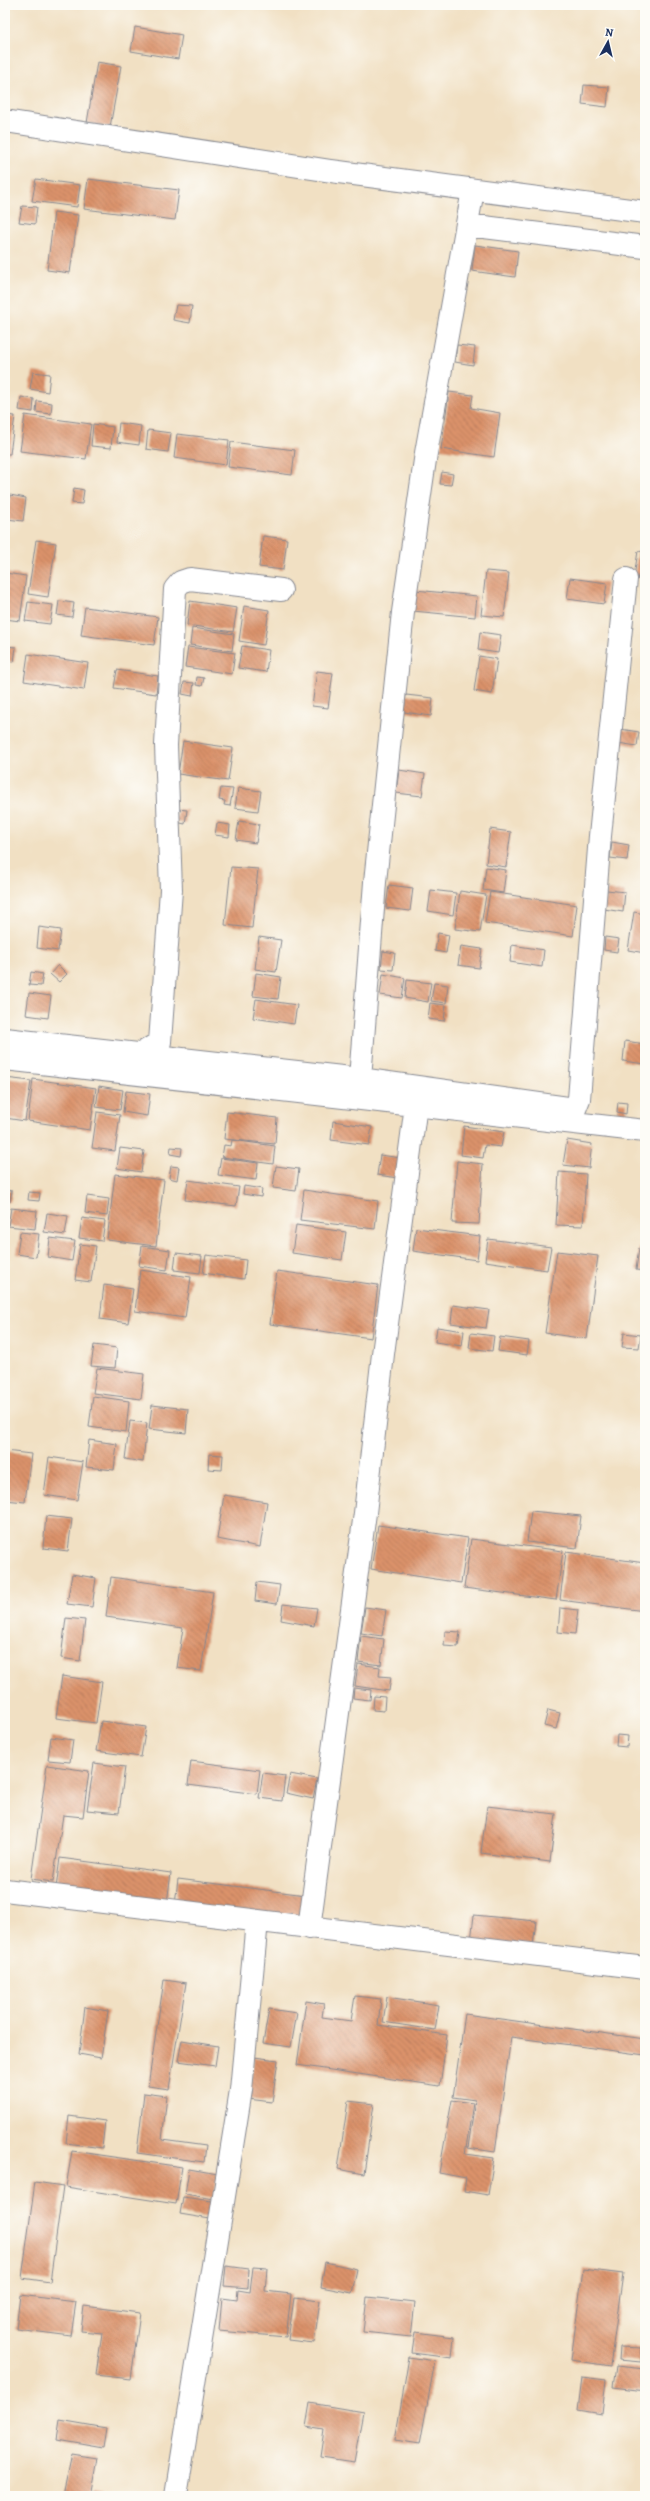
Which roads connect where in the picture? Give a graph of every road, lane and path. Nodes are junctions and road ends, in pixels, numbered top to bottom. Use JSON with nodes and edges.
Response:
{"nodes":[{"id":1,"x":5,"y":122,"type":"edge"},
{"id":2,"x":473,"y":190,"type":"junction"},
{"id":3,"x":645,"y":212,"type":"edge"},
{"id":4,"x":468,"y":225,"type":"junction"},
{"id":5,"x":645,"y":247,"type":"edge"},
{"id":6,"x":626,"y":579,"type":"dead end"},
{"id":7,"x":281,"y":590,"type":"dead end"},
{"id":8,"x":5,"y":1039,"type":"edge"},
{"id":9,"x":139,"y":1055,"type":"junction"},
{"id":10,"x":5,"y":1059,"type":"edge"},
{"id":11,"x":360,"y":1079,"type":"junction"},
{"id":12,"x":416,"y":1105,"type":"junction"},
{"id":13,"x":645,"y":1131,"type":"edge"},
{"id":14,"x":5,"y":1890,"type":"edge"},
{"id":15,"x":257,"y":1921,"type":"junction"},
{"id":16,"x":309,"y":1928,"type":"junction"},
{"id":17,"x":645,"y":1968,"type":"edge"},
{"id":18,"x":176,"y":2496,"type":"edge"}],
"edges":[{"from":1,"to":2,"type":"street"},
{"from":2,"to":3,"type":"street"},
{"from":2,"to":4,"type":"street"},
{"from":4,"to":5,"type":"street"},
{"from":4,"to":11,"type":"street"},
{"from":6,"to":11,"type":"street"},
{"from":7,"to":9,"type":"street"},
{"from":8,"to":9,"type":"street"},
{"from":9,"to":11,"type":"street"},
{"from":10,"to":12,"type":"street"},
{"from":12,"to":13,"type":"street"},
{"from":12,"to":16,"type":"street"},
{"from":14,"to":15,"type":"street"},
{"from":15,"to":16,"type":"street"},
{"from":15,"to":18,"type":"street"},
{"from":16,"to":17,"type":"street"}]}
